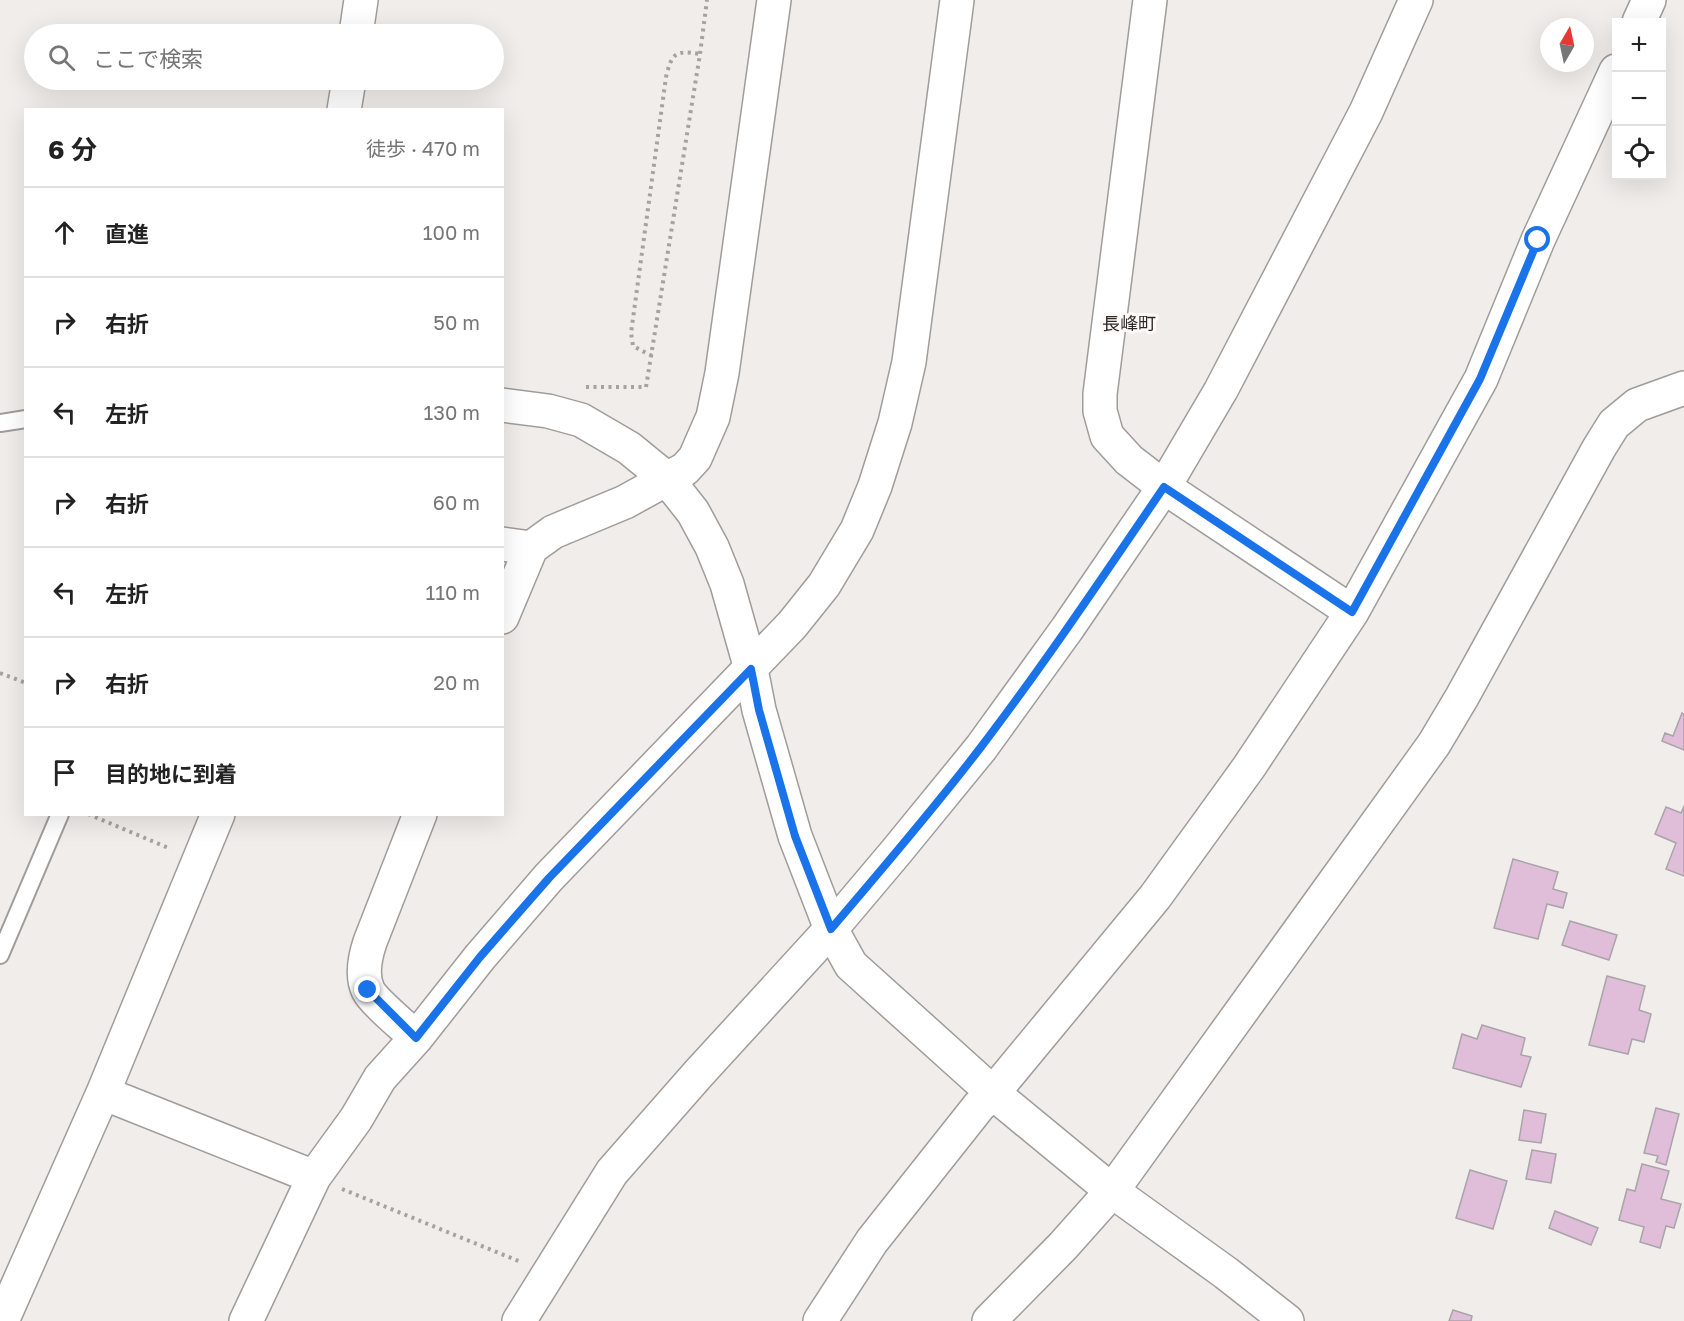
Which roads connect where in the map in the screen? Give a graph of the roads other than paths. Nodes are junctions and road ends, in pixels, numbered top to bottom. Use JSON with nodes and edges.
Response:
{"nodes":[{"id":1,"x":361,"y":0,"type":"edge"},
{"id":2,"x":774,"y":0,"type":"edge"},
{"id":3,"x":957,"y":0,"type":"edge"},
{"id":4,"x":1150,"y":0,"type":"edge"},
{"id":5,"x":1416,"y":0,"type":"edge"},
{"id":6,"x":1649,"y":0,"type":"edge"},
{"id":7,"x":1641,"y":18,"type":"edge"},
{"id":8,"x":357,"y":24,"type":"edge"},
{"id":9,"x":1616,"y":72,"type":"edge"},
{"id":10,"x":347,"y":90,"type":"edge"},
{"id":11,"x":344,"y":108,"type":"edge"},
{"id":12,"x":1684,"y":388,"type":"edge"},
{"id":13,"x":504,"y":405,"type":"edge"},
{"id":14,"x":24,"y":418,"type":"edge"},
{"id":15,"x":0,"y":423,"type":"edge"},
{"id":16,"x":667,"y":479,"type":"junction"},
{"id":17,"x":1164,"y":487,"type":"junction"},
{"id":18,"x":517,"y":546,"type":"edge"},
{"id":19,"x":504,"y":608,"type":"edge"},
{"id":20,"x":1352,"y":612,"type":"junction"},
{"id":21,"x":751,"y":669,"type":"junction"},
{"id":22,"x":59,"y":816,"type":"edge"},
{"id":23,"x":217,"y":816,"type":"edge"},
{"id":24,"x":419,"y":816,"type":"edge"},
{"id":25,"x":831,"y":929,"type":"junction"},
{"id":26,"x":0,"y":955,"type":"edge"},
{"id":27,"x":416,"y":1038,"type":"junction"},
{"id":28,"x":103,"y":1093,"type":"junction"},
{"id":29,"x":993,"y":1093,"type":"junction"},
{"id":30,"x":314,"y":1177,"type":"junction"},
{"id":31,"x":1112,"y":1191,"type":"junction"},
{"id":32,"x":2,"y":1321,"type":"edge"},
{"id":33,"x":246,"y":1321,"type":"edge"},
{"id":34,"x":519,"y":1321,"type":"edge"},
{"id":35,"x":820,"y":1321,"type":"edge"},
{"id":36,"x":989,"y":1321,"type":"edge"},
{"id":37,"x":1287,"y":1321,"type":"edge"}],
"edges":[{"from":1,"to":8,"type":"street"},
{"from":2,"to":16,"type":"street"},
{"from":3,"to":21,"type":"street"},
{"from":4,"to":17,"type":"street"},
{"from":5,"to":17,"type":"street"},
{"from":6,"to":7,"type":"street"},
{"from":9,"to":20,"type":"street"},
{"from":10,"to":11,"type":"street"},
{"from":12,"to":31,"type":"street"},
{"from":13,"to":16,"type":"street"},
{"from":14,"to":15,"type":"lane"},
{"from":16,"to":18,"type":"street"},
{"from":16,"to":21,"type":"street"},
{"from":17,"to":20,"type":"street"},
{"from":17,"to":25,"type":"street"},
{"from":18,"to":19,"type":"street"},
{"from":20,"to":29,"type":"street"},
{"from":21,"to":25,"type":"street"},
{"from":21,"to":27,"type":"street"},
{"from":22,"to":26,"type":"lane"},
{"from":23,"to":28,"type":"street"},
{"from":24,"to":27,"type":"street"},
{"from":25,"to":29,"type":"street"},
{"from":25,"to":34,"type":"street"},
{"from":27,"to":30,"type":"street"},
{"from":28,"to":30,"type":"street"},
{"from":28,"to":32,"type":"street"},
{"from":29,"to":31,"type":"street"},
{"from":29,"to":35,"type":"street"},
{"from":30,"to":33,"type":"street"},
{"from":31,"to":36,"type":"street"},
{"from":31,"to":37,"type":"street"}]}
